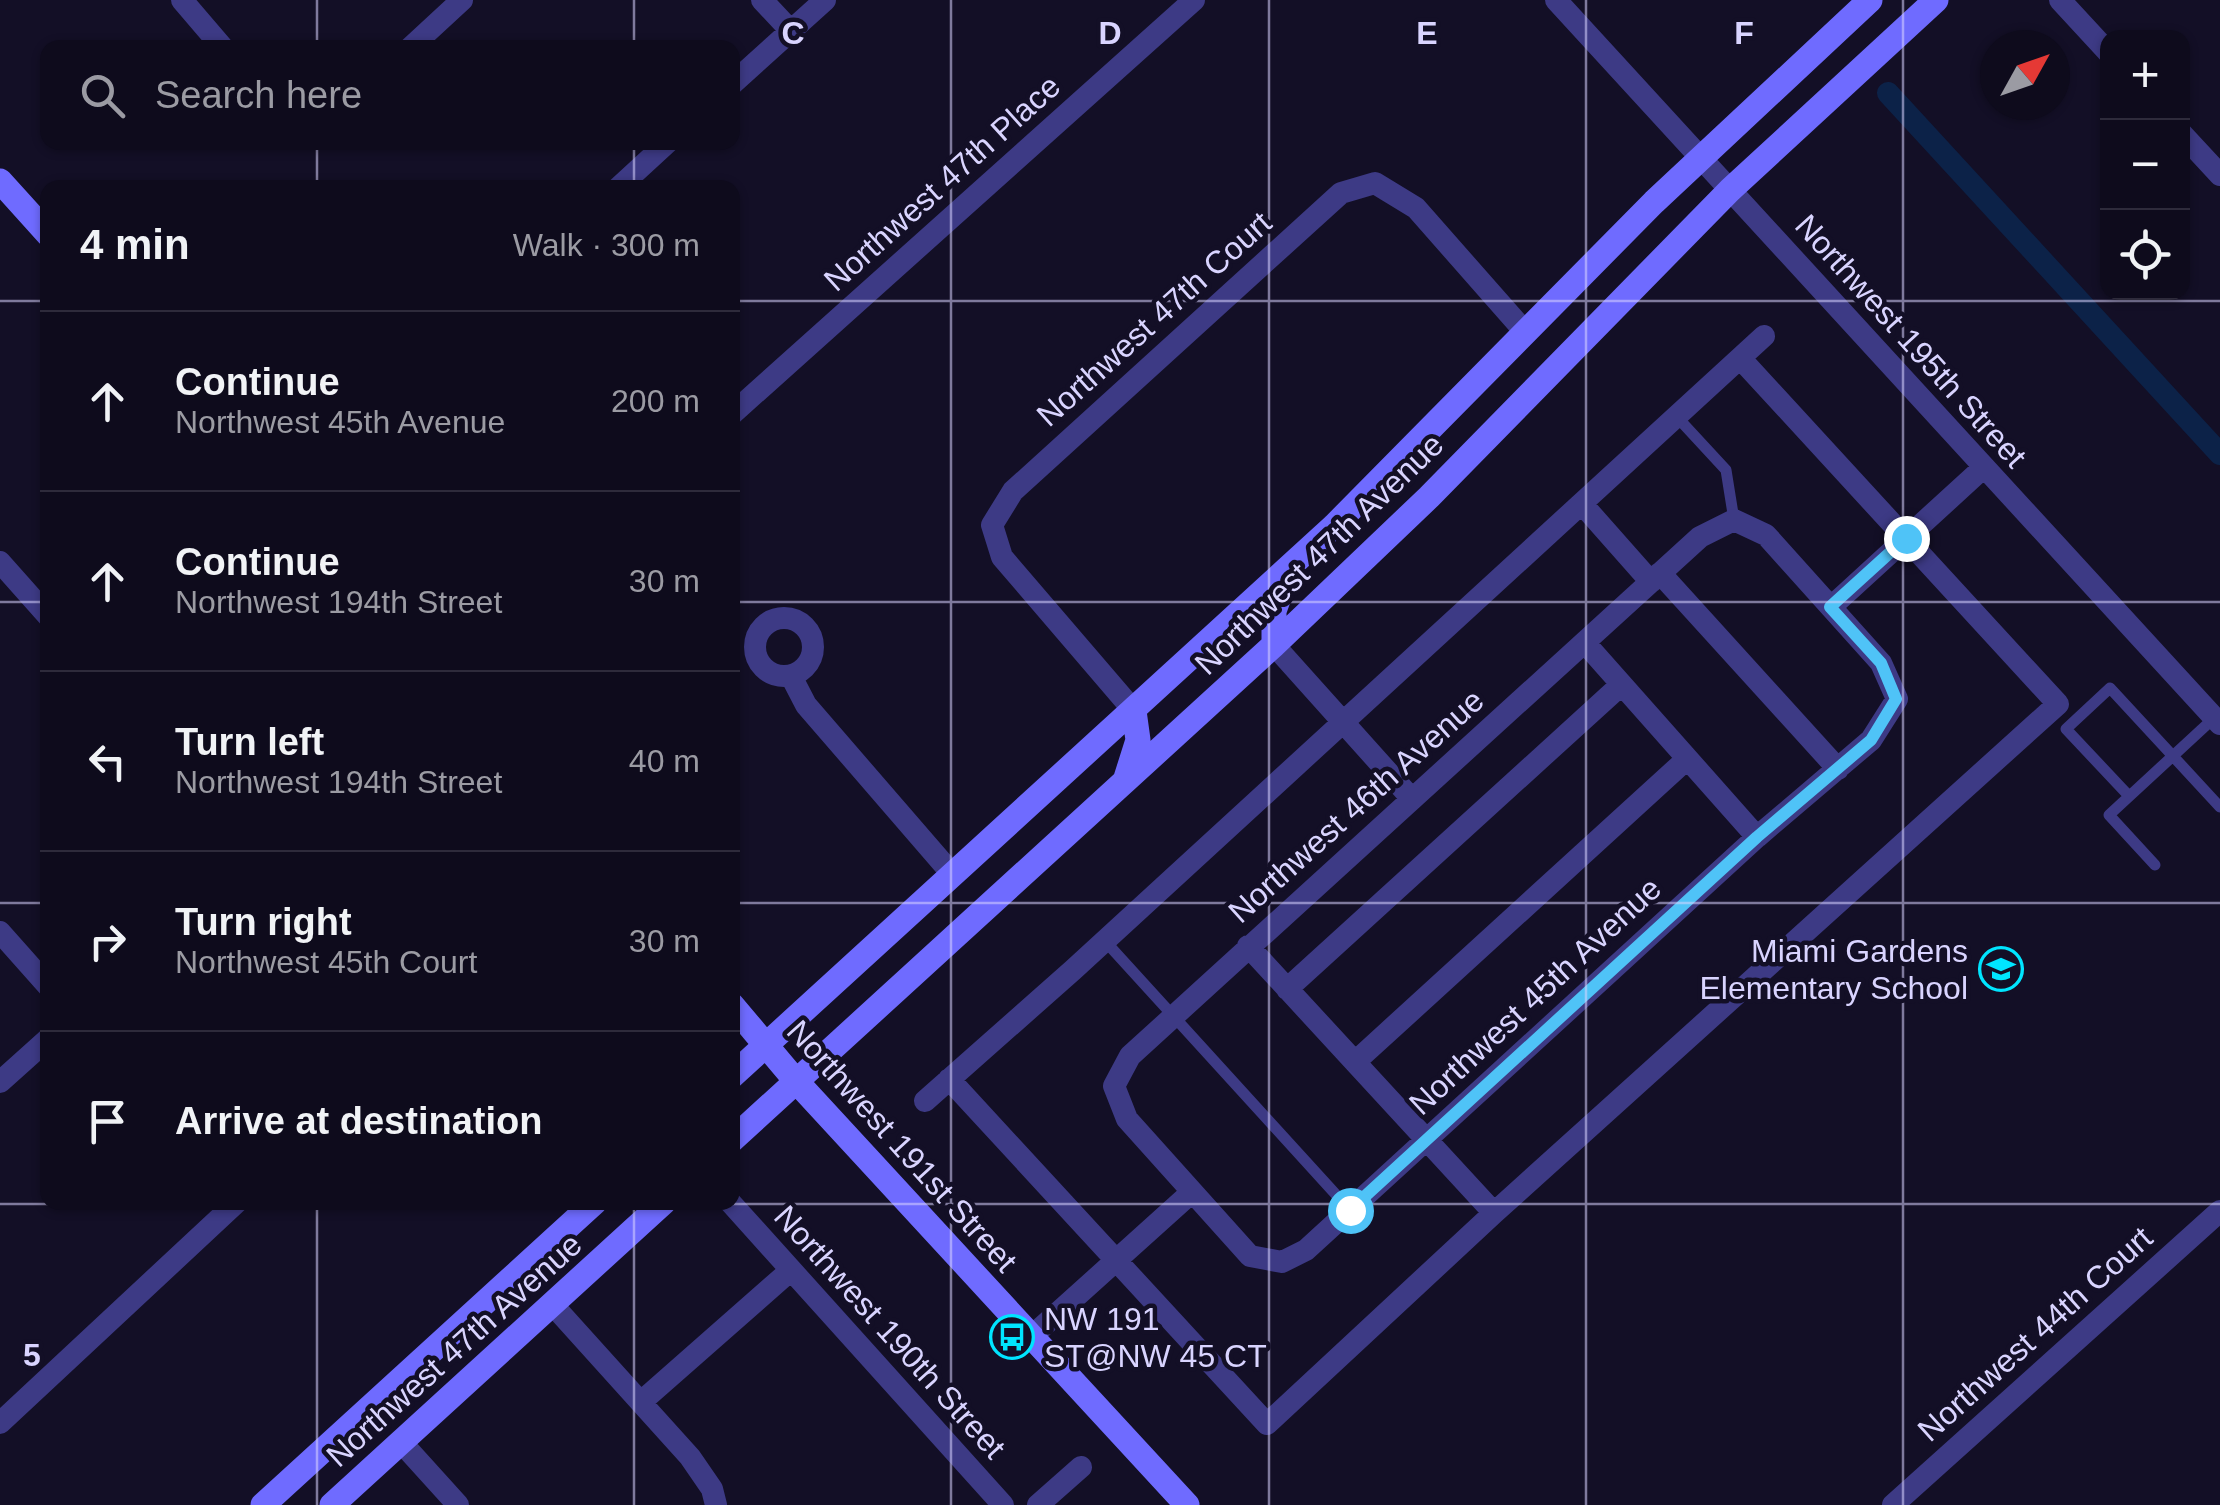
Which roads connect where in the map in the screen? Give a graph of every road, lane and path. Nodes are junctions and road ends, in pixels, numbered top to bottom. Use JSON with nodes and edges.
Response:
{"nodes":[{"id":1,"x":182,"y":0,"type":"edge"},
{"id":2,"x":462,"y":0,"type":"edge"},
{"id":3,"x":762,"y":0,"type":"edge"},
{"id":4,"x":824,"y":0,"type":"edge"},
{"id":5,"x":1194,"y":0,"type":"edge"},
{"id":6,"x":1556,"y":0,"type":"edge"},
{"id":7,"x":1870,"y":0,"type":"edge"},
{"id":8,"x":1936,"y":0,"type":"edge"},
{"id":9,"x":2060,"y":0,"type":"edge"},
{"id":10,"x":791,"y":30,"type":"junction"},
{"id":11,"x":216,"y":40,"type":"edge"},
{"id":12,"x":419,"y":40,"type":"edge"},
{"id":13,"x":2100,"y":43,"type":"edge"},
{"id":14,"x":740,"y":77,"type":"edge"},
{"id":15,"x":2190,"y":143,"type":"edge"},
{"id":16,"x":659,"y":150,"type":"edge"},
{"id":17,"x":1700,"y":158,"type":"junction"},
{"id":18,"x":2220,"y":176,"type":"edge"},
{"id":19,"x":627,"y":180,"type":"edge"},
{"id":20,"x":0,"y":181,"type":"edge"},
{"id":21,"x":1730,"y":190,"type":"junction"},
{"id":22,"x":40,"y":225,"type":"edge"},
{"id":23,"x":1526,"y":332,"type":"junction"},
{"id":24,"x":1764,"y":336,"type":"dead end"},
{"id":25,"x":1740,"y":358,"type":"junction"},
{"id":26,"x":740,"y":407,"type":"edge"},
{"id":27,"x":1677,"y":417,"type":"junction"},
{"id":28,"x":1983,"y":468,"type":"junction"},
{"id":29,"x":1582,"y":504,"type":"junction"},
{"id":30,"x":1734,"y":520,"type":"junction"},
{"id":31,"x":1906,"y":538,"type":"junction"},
{"id":32,"x":0,"y":562,"type":"edge"},
{"id":33,"x":1290,"y":568,"type":"junction"},
{"id":34,"x":1656,"y":578,"type":"junction"},
{"id":35,"x":40,"y":607,"type":"edge"},
{"id":36,"x":1830,"y":607,"type":"junction"},
{"id":37,"x":1585,"y":644,"type":"junction"},
{"id":38,"x":1274,"y":645,"type":"junction"},
{"id":39,"x":791,"y":676,"type":"dead end"},
{"id":40,"x":1621,"y":685,"type":"junction"},
{"id":41,"x":1134,"y":711,"type":"junction"},
{"id":42,"x":2217,"y":721,"type":"edge"},
{"id":43,"x":1343,"y":722,"type":"junction"},
{"id":44,"x":2172,"y":756,"type":"junction"},
{"id":45,"x":1687,"y":759,"type":"junction"},
{"id":46,"x":1835,"y":772,"type":"junction"},
{"id":47,"x":1124,"y":782,"type":"junction"},
{"id":48,"x":2129,"y":796,"type":"junction"},
{"id":49,"x":1412,"y":799,"type":"junction"},
{"id":50,"x":2220,"y":807,"type":"edge"},
{"id":51,"x":1757,"y":837,"type":"junction"},
{"id":52,"x":2155,"y":865,"type":"dead end"},
{"id":53,"x":953,"y":875,"type":"junction"},
{"id":54,"x":0,"y":932,"type":"edge"},
{"id":55,"x":1105,"y":940,"type":"junction"},
{"id":56,"x":1248,"y":946,"type":"junction"},
{"id":57,"x":40,"y":977,"type":"edge"},
{"id":58,"x":1287,"y":989,"type":"junction"},
{"id":59,"x":740,"y":1015,"type":"edge"},
{"id":60,"x":1173,"y":1016,"type":"junction"},
{"id":61,"x":768,"y":1045,"type":"junction"},
{"id":62,"x":40,"y":1046,"type":"edge"},
{"id":63,"x":1355,"y":1062,"type":"junction"},
{"id":64,"x":740,"y":1069,"type":"edge"},
{"id":65,"x":949,"y":1079,"type":"junction"},
{"id":66,"x":796,"y":1081,"type":"junction"},
{"id":67,"x":0,"y":1082,"type":"edge"},
{"id":68,"x":925,"y":1100,"type":"dead end"},
{"id":69,"x":740,"y":1133,"type":"edge"},
{"id":70,"x":1426,"y":1140,"type":"junction"},
{"id":71,"x":1192,"y":1192,"type":"junction"},
{"id":72,"x":229,"y":1210,"type":"edge"},
{"id":73,"x":585,"y":1210,"type":"edge"},
{"id":74,"x":655,"y":1210,"type":"edge"},
{"id":75,"x":737,"y":1210,"type":"edge"},
{"id":76,"x":1350,"y":1210,"type":"junction"},
{"id":77,"x":2220,"y":1210,"type":"edge"},
{"id":78,"x":1494,"y":1214,"type":"junction"},
{"id":79,"x":1116,"y":1260,"type":"junction"},
{"id":80,"x":791,"y":1270,"type":"junction"},
{"id":81,"x":552,"y":1304,"type":"junction"},
{"id":82,"x":1031,"y":1337,"type":"junction"},
{"id":83,"x":641,"y":1402,"type":"junction"},
{"id":84,"x":0,"y":1423,"type":"edge"},
{"id":85,"x":401,"y":1442,"type":"junction"},
{"id":86,"x":1080,"y":1467,"type":"dead end"},
{"id":87,"x":264,"y":1505,"type":"edge"},
{"id":88,"x":332,"y":1505,"type":"edge"},
{"id":89,"x":458,"y":1505,"type":"edge"},
{"id":90,"x":716,"y":1505,"type":"edge"},
{"id":91,"x":1002,"y":1505,"type":"edge"},
{"id":92,"x":1038,"y":1505,"type":"edge"},
{"id":93,"x":1187,"y":1505,"type":"edge"},
{"id":94,"x":1893,"y":1505,"type":"edge"}],
"edges":[{"from":1,"to":11,"type":"street"},
{"from":2,"to":12,"type":"street"},
{"from":3,"to":10,"type":"street"},
{"from":4,"to":10,"type":"street"},
{"from":5,"to":26,"type":"street","name":"Northwest 47th Place"},
{"from":6,"to":17,"type":"street","name":"Northwest 195th Street"},
{"from":7,"to":17,"type":"main road","name":"Northwest 47th Avenue"},
{"from":8,"to":21,"type":"main road","name":"Northwest 47th Avenue"},
{"from":9,"to":13,"type":"street"},
{"from":10,"to":14,"type":"street"},
{"from":15,"to":18,"type":"street"},
{"from":16,"to":19,"type":"street"},
{"from":17,"to":21,"type":"street","name":"Northwest 195th Street"},
{"from":17,"to":23,"type":"main road","name":"Northwest 47th Avenue"},
{"from":20,"to":22,"type":"main road"},
{"from":21,"to":28,"type":"street","name":"Northwest 195th Street"},
{"from":21,"to":38,"type":"main road","name":"Northwest 47th Avenue"},
{"from":23,"to":33,"type":"main road","name":"Northwest 47th Avenue"},
{"from":23,"to":41,"type":"street","name":"Northwest 47th Court"},
{"from":24,"to":25,"type":"street"},
{"from":25,"to":27,"type":"street"},
{"from":25,"to":31,"type":"street"},
{"from":27,"to":29,"type":"street"},
{"from":27,"to":30,"type":"lane"},
{"from":28,"to":31,"type":"street"},
{"from":28,"to":42,"type":"street","name":"Northwest 195th Street"},
{"from":29,"to":34,"type":"street"},
{"from":29,"to":43,"type":"street"},
{"from":30,"to":34,"type":"street","name":"Northwest 46th Avenue"},
{"from":30,"to":36,"type":"street"},
{"from":31,"to":36,"type":"street"},
{"from":31,"to":78,"type":"street"},
{"from":32,"to":35,"type":"street"},
{"from":33,"to":38,"type":"main road"},
{"from":33,"to":41,"type":"main road","name":"Northwest 47th Avenue"},
{"from":34,"to":37,"type":"street","name":"Northwest 46th Avenue"},
{"from":34,"to":46,"type":"street"},
{"from":36,"to":46,"type":"street","name":"Northwest 45th Avenue"},
{"from":37,"to":40,"type":"street"},
{"from":37,"to":49,"type":"street","name":"Northwest 46th Avenue"},
{"from":38,"to":43,"type":"street"},
{"from":38,"to":47,"type":"main road","name":"Northwest 47th Avenue"},
{"from":39,"to":53,"type":"street"},
{"from":40,"to":45,"type":"street"},
{"from":40,"to":58,"type":"street"},
{"from":41,"to":47,"type":"main road"},
{"from":41,"to":53,"type":"main road","name":"Northwest 47th Avenue"},
{"from":42,"to":44,"type":"lane"},
{"from":43,"to":49,"type":"street"},
{"from":43,"to":55,"type":"street"},
{"from":44,"to":48,"type":"lane"},
{"from":44,"to":48,"type":"lane"},
{"from":44,"to":50,"type":"lane"},
{"from":45,"to":51,"type":"street"},
{"from":45,"to":63,"type":"street"},
{"from":46,"to":51,"type":"street","name":"Northwest 45th Avenue"},
{"from":47,"to":66,"type":"main road","name":"Northwest 47th Avenue"},
{"from":48,"to":52,"type":"lane"},
{"from":49,"to":56,"type":"street","name":"Northwest 46th Avenue"},
{"from":51,"to":70,"type":"street","name":"Northwest 45th Avenue"},
{"from":53,"to":61,"type":"main road","name":"Northwest 47th Avenue"},
{"from":54,"to":57,"type":"street"},
{"from":55,"to":60,"type":"lane"},
{"from":55,"to":65,"type":"street"},
{"from":56,"to":58,"type":"street"},
{"from":56,"to":60,"type":"street","name":"Northwest 46th Avenue"},
{"from":58,"to":63,"type":"street"},
{"from":59,"to":61,"type":"main road","name":"Northwest 191st Street"},
{"from":60,"to":71,"type":"street","name":"Northwest 46th Avenue"},
{"from":60,"to":76,"type":"lane"},
{"from":61,"to":64,"type":"main road","name":"Northwest 47th Avenue"},
{"from":61,"to":66,"type":"main road","name":"Northwest 191st Street"},
{"from":62,"to":67,"type":"street"},
{"from":63,"to":70,"type":"street"},
{"from":65,"to":68,"type":"street"},
{"from":65,"to":79,"type":"street"},
{"from":66,"to":69,"type":"main road","name":"Northwest 47th Avenue"},
{"from":66,"to":82,"type":"main road","name":"Northwest 191st Street"},
{"from":70,"to":76,"type":"street","name":"Northwest 45th Avenue"},
{"from":70,"to":78,"type":"street"},
{"from":71,"to":76,"type":"street","name":"Northwest 45th Avenue"},
{"from":71,"to":79,"type":"street"},
{"from":72,"to":84,"type":"street"},
{"from":73,"to":87,"type":"main road","name":"Northwest 47th Avenue"},
{"from":74,"to":81,"type":"main road","name":"Northwest 47th Avenue"},
{"from":75,"to":80,"type":"street","name":"Northwest 190th Street"},
{"from":77,"to":94,"type":"street","name":"Northwest 44th Court"},
{"from":78,"to":79,"type":"street"},
{"from":79,"to":82,"type":"street"},
{"from":80,"to":83,"type":"street"},
{"from":80,"to":91,"type":"street","name":"Northwest 190th Street"},
{"from":81,"to":83,"type":"street"},
{"from":81,"to":85,"type":"main road","name":"Northwest 47th Avenue"},
{"from":82,"to":93,"type":"main road","name":"Northwest 191st Street"},
{"from":83,"to":90,"type":"street"},
{"from":85,"to":88,"type":"main road","name":"Northwest 47th Avenue"},
{"from":85,"to":89,"type":"street"},
{"from":86,"to":92,"type":"street"}]}
